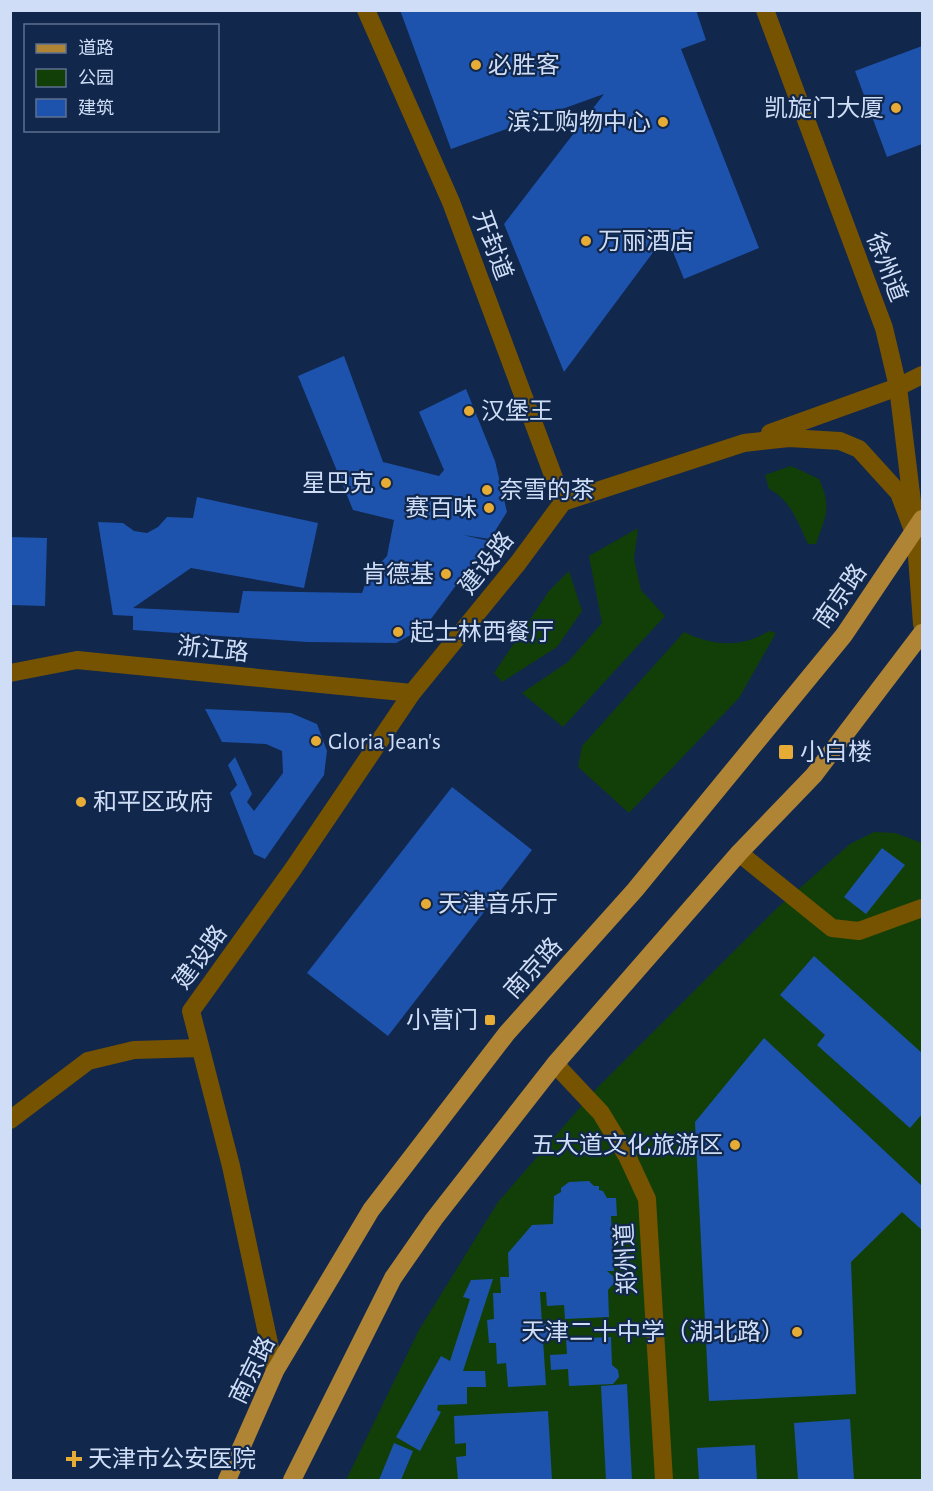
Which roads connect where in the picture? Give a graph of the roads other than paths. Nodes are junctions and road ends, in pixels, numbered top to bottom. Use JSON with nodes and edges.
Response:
{"nodes":[{"id":1,"x":366,"y":10,"type":"edge"},
{"id":2,"x":765,"y":10,"type":"edge"},
{"id":3,"x":922,"y":375,"type":"edge"},
{"id":4,"x":898,"y":387,"type":"junction"},
{"id":5,"x":744,"y":443,"type":"junction"},
{"id":6,"x":563,"y":502,"type":"junction"},
{"id":7,"x":919,"y":524,"type":"edge"},
{"id":8,"x":922,"y":554,"type":"edge"},
{"id":9,"x":922,"y":624,"type":"edge"},
{"id":10,"x":922,"y":633,"type":"edge"},
{"id":11,"x":10,"y":673,"type":"edge"},
{"id":12,"x":412,"y":693,"type":"junction"},
{"id":13,"x":739,"y":853,"type":"junction"},
{"id":14,"x":922,"y":908,"type":"edge"},
{"id":15,"x":200,"y":1048,"type":"junction"},
{"id":16,"x":555,"y":1064,"type":"junction"},
{"id":17,"x":10,"y":1120,"type":"edge"},
{"id":18,"x":275,"y":1371,"type":"junction"},
{"id":19,"x":227,"y":1480,"type":"edge"},
{"id":20,"x":292,"y":1480,"type":"edge"},
{"id":21,"x":664,"y":1480,"type":"edge"}],
"edges":[{"from":1,"to":6,"type":"street","name":"开封道"},
{"from":2,"to":4,"type":"street","name":"徐州道"},
{"from":3,"to":4,"type":"street"},
{"from":4,"to":5,"type":"street"},
{"from":4,"to":7,"type":"street","name":"徐州道"},
{"from":5,"to":6,"type":"street"},
{"from":5,"to":7,"type":"street"},
{"from":6,"to":12,"type":"street","name":"建设路"},
{"from":7,"to":8,"type":"street"},
{"from":7,"to":9,"type":"street","name":"徐州道"},
{"from":7,"to":18,"type":"main road","name":"南京路"},
{"from":10,"to":13,"type":"main road"},
{"from":11,"to":12,"type":"street","name":"浙江路"},
{"from":12,"to":15,"type":"street","name":"建设路"},
{"from":13,"to":14,"type":"street"},
{"from":13,"to":16,"type":"main road"},
{"from":15,"to":17,"type":"street"},
{"from":15,"to":18,"type":"street","name":"建设路"},
{"from":16,"to":20,"type":"main road"},
{"from":16,"to":21,"type":"street","name":"郑州道"},
{"from":18,"to":19,"type":"main road","name":"南京路"}]}
